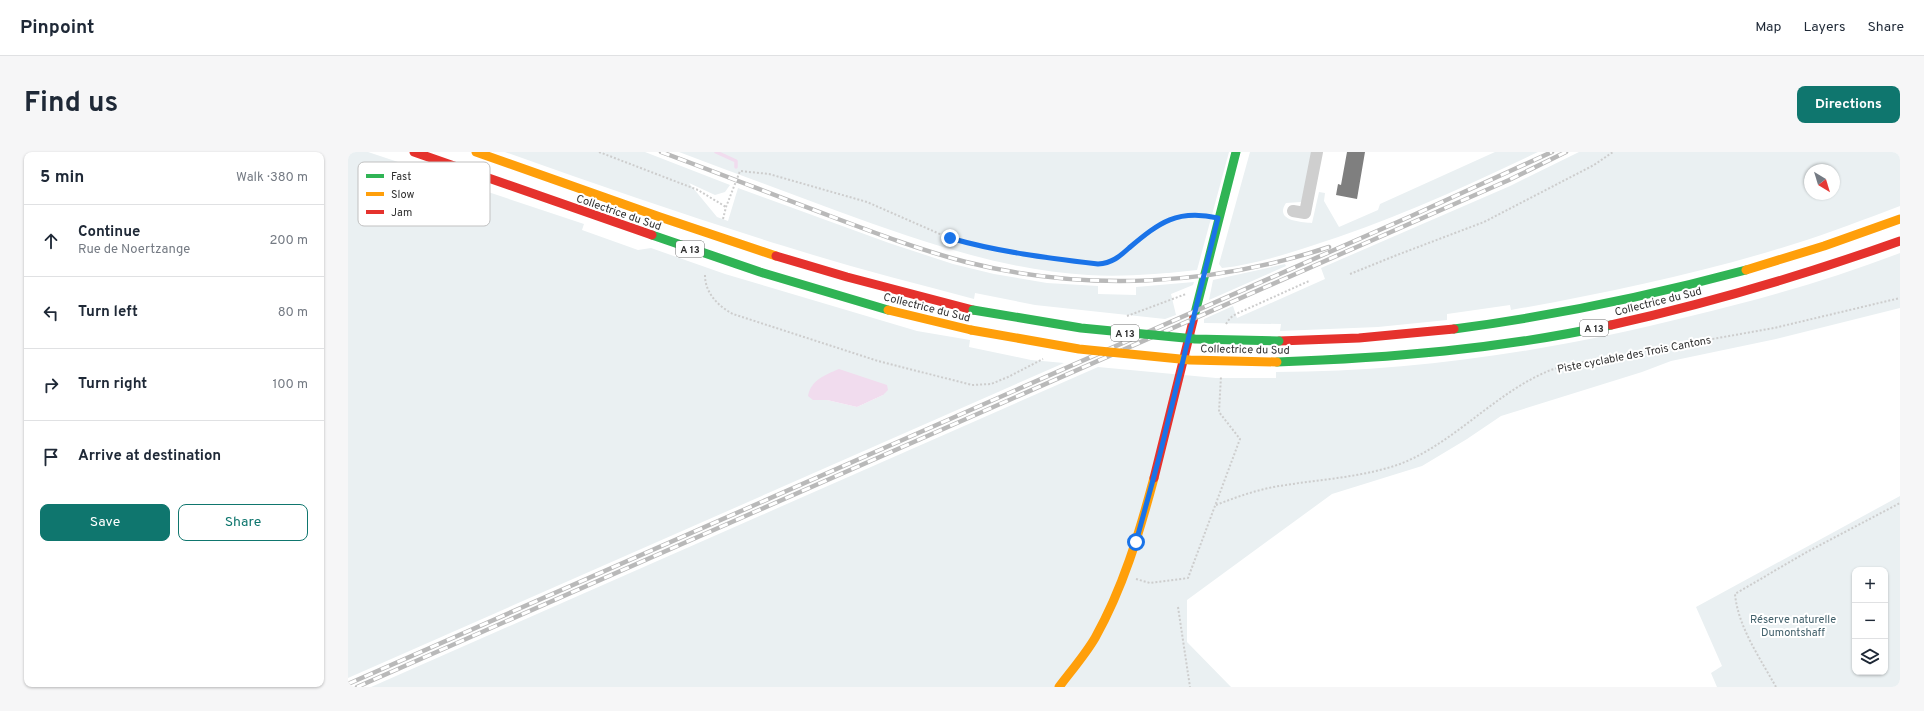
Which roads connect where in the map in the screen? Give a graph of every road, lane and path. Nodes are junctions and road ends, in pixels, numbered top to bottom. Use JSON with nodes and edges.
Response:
{"nodes":[{"id":1,"x":414,"y":152,"type":"edge"},
{"id":2,"x":476,"y":152,"type":"edge"},
{"id":3,"x":598,"y":152,"type":"edge"},
{"id":4,"x":1236,"y":152,"type":"edge"},
{"id":5,"x":1317,"y":152,"type":"edge"},
{"id":6,"x":1612,"y":152,"type":"edge"},
{"id":7,"x":442,"y":162,"type":"edge"},
{"id":8,"x":490,"y":179,"type":"edge"},
{"id":9,"x":726,"y":207,"type":"junction"},
{"id":10,"x":1293,"y":211,"type":"dead end"},
{"id":11,"x":1218,"y":218,"type":"junction"},
{"id":12,"x":723,"y":219,"type":"dead end"},
{"id":13,"x":1900,"y":220,"type":"edge"},
{"id":14,"x":1900,"y":241,"type":"edge"},
{"id":15,"x":1350,"y":274,"type":"dead end"},
{"id":16,"x":1309,"y":281,"type":"dead end"},
{"id":17,"x":1900,"y":298,"type":"edge"},
{"id":18,"x":1226,"y":324,"type":"dead end"},
{"id":19,"x":1220,"y":378,"type":"dead end"},
{"id":20,"x":1900,"y":503,"type":"edge"},
{"id":21,"x":1216,"y":505,"type":"junction"},
{"id":22,"x":1135,"y":578,"type":"dead end"},
{"id":23,"x":1178,"y":607,"type":"dead end"},
{"id":24,"x":1059,"y":687,"type":"edge"},
{"id":25,"x":1190,"y":687,"type":"edge"},
{"id":26,"x":1776,"y":687,"type":"edge"}],
"edges":[{"from":1,"to":7,"type":"main road","name":"Collectrice du Sud","number":"A 13","bridge":true},
{"from":2,"to":13,"type":"main road","name":"Collectrice du Sud","number":"A 13","bridge":true},
{"from":3,"to":9,"type":"path"},
{"from":4,"to":11,"type":"main road"},
{"from":5,"to":10,"type":"street"},
{"from":6,"to":15,"type":"path"},
{"from":8,"to":14,"type":"main road","name":"Collectrice du Sud","number":"A 13","bridge":true},
{"from":9,"to":11,"type":"path"},
{"from":9,"to":12,"type":"path"},
{"from":11,"to":24,"type":"main road"},
{"from":16,"to":18,"type":"path"},
{"from":17,"to":21,"type":"path","name":"Piste cyclable des Trois Cantons"},
{"from":19,"to":21,"type":"path"},
{"from":20,"to":26,"type":"path"},
{"from":21,"to":22,"type":"path"},
{"from":23,"to":25,"type":"path"}]}
